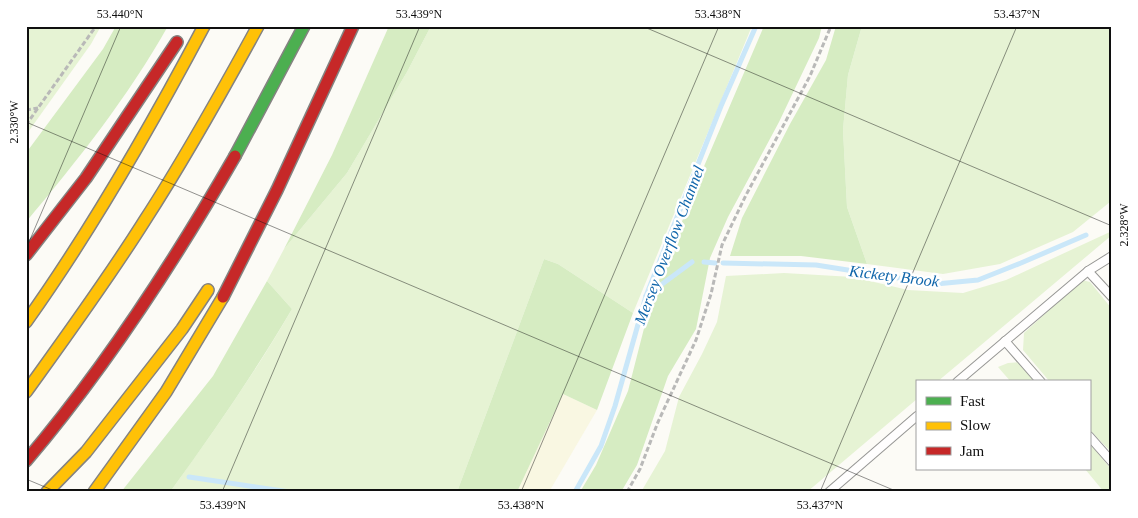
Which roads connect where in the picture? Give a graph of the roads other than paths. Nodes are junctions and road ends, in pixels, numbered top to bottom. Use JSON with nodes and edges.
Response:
{"nodes":[{"id":1,"x":204,"y":26,"type":"edge"},
{"id":2,"x":258,"y":26,"type":"edge"},
{"id":3,"x":304,"y":26,"type":"edge"},
{"id":4,"x":353,"y":26,"type":"edge"},
{"id":5,"x":182,"y":34,"type":"dead end"},
{"id":6,"x":281,"y":180,"type":"junction"},
{"id":7,"x":26,"y":254,"type":"edge"},
{"id":8,"x":232,"y":255,"type":"dead end"},
{"id":9,"x":1112,"y":256,"type":"edge"},
{"id":10,"x":1088,"y":271,"type":"junction"},
{"id":11,"x":215,"y":280,"type":"dead end"},
{"id":12,"x":1112,"y":297,"type":"edge"},
{"id":13,"x":26,"y":322,"type":"edge"},
{"id":14,"x":1005,"y":340,"type":"junction"},
{"id":15,"x":959,"y":380,"type":"edge"},
{"id":16,"x":1039,"y":380,"type":"edge"},
{"id":17,"x":26,"y":392,"type":"edge"},
{"id":18,"x":916,"y":417,"type":"edge"},
{"id":19,"x":1090,"y":437,"type":"edge"},
{"id":20,"x":26,"y":461,"type":"edge"},
{"id":21,"x":1112,"y":462,"type":"edge"},
{"id":22,"x":48,"y":492,"type":"edge"},
{"id":23,"x":94,"y":492,"type":"edge"},
{"id":24,"x":829,"y":492,"type":"edge"}],
"edges":[{"from":1,"to":13,"type":"highway"},
{"from":2,"to":17,"type":"highway"},
{"from":3,"to":20,"type":"highway"},
{"from":4,"to":6,"type":"highway"},
{"from":5,"to":7,"type":"highway"},
{"from":6,"to":8,"type":"highway"},
{"from":6,"to":23,"type":"highway"},
{"from":9,"to":10,"type":"lane"},
{"from":10,"to":12,"type":"lane"},
{"from":10,"to":14,"type":"lane"},
{"from":11,"to":22,"type":"highway"},
{"from":14,"to":15,"type":"lane"},
{"from":14,"to":16,"type":"lane"},
{"from":18,"to":24,"type":"lane"},
{"from":19,"to":21,"type":"lane"}]}
